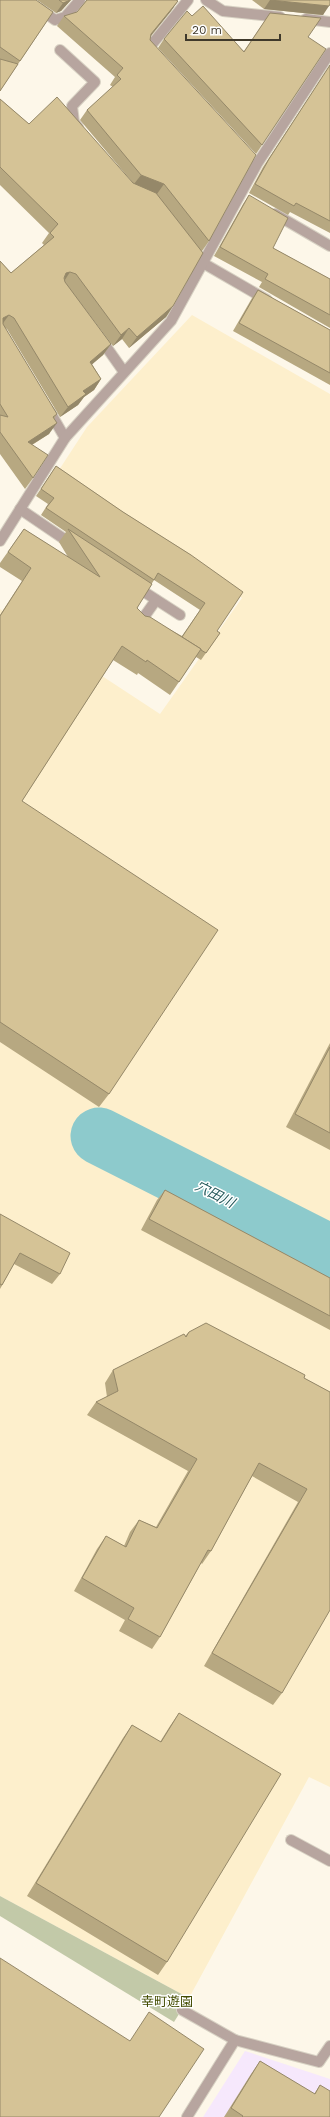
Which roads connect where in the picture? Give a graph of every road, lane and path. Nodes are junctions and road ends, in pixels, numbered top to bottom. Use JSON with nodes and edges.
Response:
{"nodes":[{"id":1,"x":80,"y":0,"type":"edge"},
{"id":2,"x":188,"y":0,"type":"edge"},
{"id":3,"x":206,"y":0,"type":"edge"},
{"id":4,"x":30,"y":2,"type":"edge"},
{"id":5,"x":330,"y":22,"type":"edge"},
{"id":6,"x":60,"y":50,"type":"dead end"},
{"id":7,"x":330,"y":53,"type":"edge"},
{"id":8,"x":159,"y":59,"type":"edge"},
{"id":9,"x":83,"y":133,"type":"edge"},
{"id":10,"x":268,"y":211,"type":"edge"},
{"id":11,"x":330,"y":246,"type":"edge"},
{"id":12,"x":193,"y":251,"type":"edge"},
{"id":13,"x":203,"y":263,"type":"junction"},
{"id":14,"x":276,"y":305,"type":"edge"},
{"id":15,"x":91,"y":327,"type":"edge"},
{"id":16,"x":124,"y":372,"type":"junction"},
{"id":17,"x":45,"y":405,"type":"edge"},
{"id":18,"x":65,"y":438,"type":"junction"},
{"id":19,"x":20,"y":510,"type":"junction"},
{"id":20,"x":0,"y":541,"type":"edge"},
{"id":21,"x":85,"y":552,"type":"edge"},
{"id":22,"x":124,"y":578,"type":"edge"},
{"id":23,"x":156,"y":600,"type":"junction"},
{"id":24,"x":180,"y":615,"type":"dead end"},
{"id":25,"x":140,"y":624,"type":"edge"},
{"id":26,"x":292,"y":1840,"type":"dead end"},
{"id":27,"x":330,"y":1861,"type":"edge"},
{"id":28,"x":182,"y":2010,"type":"dead end"},
{"id":29,"x":236,"y":2040,"type":"junction"},
{"id":30,"x":330,"y":2046,"type":"edge"},
{"id":31,"x":187,"y":2117,"type":"edge"}],
"edges":[{"from":1,"to":4,"type":"street"},
{"from":2,"to":8,"type":"street"},
{"from":3,"to":5,"type":"street"},
{"from":6,"to":9,"type":"street"},
{"from":7,"to":13,"type":"street"},
{"from":10,"to":11,"type":"street"},
{"from":12,"to":13,"type":"street"},
{"from":13,"to":14,"type":"street"},
{"from":13,"to":16,"type":"street"},
{"from":15,"to":16,"type":"street"},
{"from":16,"to":18,"type":"street"},
{"from":17,"to":18,"type":"street"},
{"from":18,"to":19,"type":"street"},
{"from":19,"to":20,"type":"street"},
{"from":19,"to":21,"type":"street"},
{"from":22,"to":23,"type":"street"},
{"from":23,"to":24,"type":"street"},
{"from":23,"to":25,"type":"street"},
{"from":26,"to":27,"type":"street"},
{"from":28,"to":29,"type":"street"},
{"from":29,"to":30,"type":"street"},
{"from":29,"to":31,"type":"street"}]}
